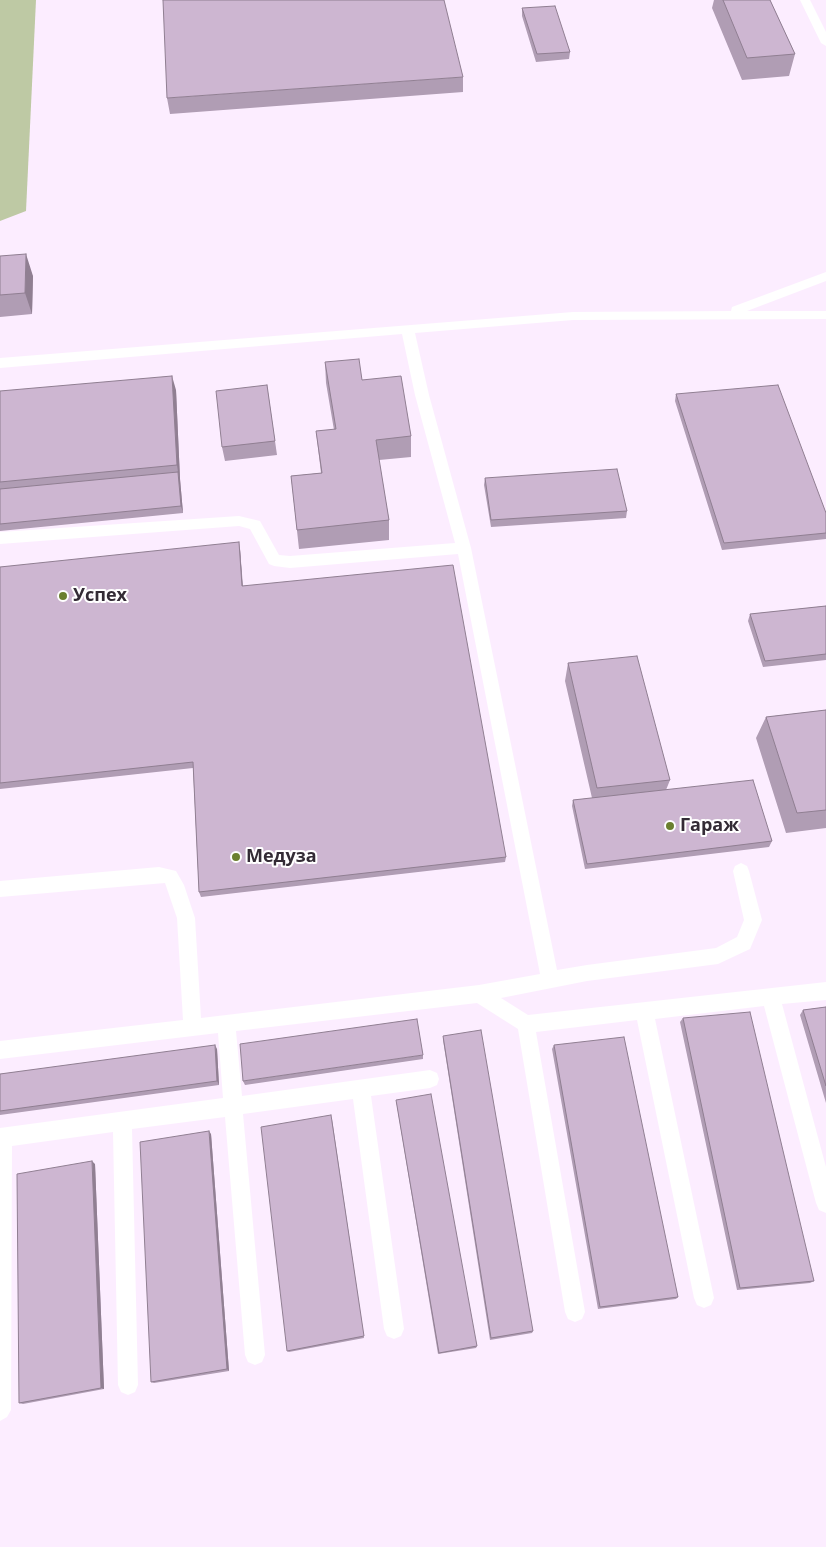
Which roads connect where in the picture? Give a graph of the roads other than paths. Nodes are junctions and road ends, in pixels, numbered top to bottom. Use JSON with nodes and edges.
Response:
{"nodes":[{"id":1,"x":805,"y":0,"type":"edge"},
{"id":2,"x":826,"y":43,"type":"edge"},
{"id":3,"x":826,"y":276,"type":"edge"},
{"id":4,"x":726,"y":314,"type":"junction"},
{"id":5,"x":826,"y":315,"type":"edge"},
{"id":6,"x":408,"y":330,"type":"junction"},
{"id":7,"x":0,"y":363,"type":"edge"},
{"id":8,"x":0,"y":538,"type":"edge"},
{"id":9,"x":464,"y":548,"type":"junction"},
{"id":10,"x":741,"y":871,"type":"dead end"},
{"id":11,"x":0,"y":889,"type":"edge"},
{"id":12,"x":550,"y":980,"type":"junction"},
{"id":13,"x":826,"y":991,"type":"edge"},
{"id":14,"x":479,"y":994,"type":"junction"},
{"id":15,"x":771,"y":997,"type":"junction"},
{"id":16,"x":644,"y":1011,"type":"junction"},
{"id":17,"x":226,"y":1023,"type":"junction"},
{"id":18,"x":526,"y":1024,"type":"junction"},
{"id":19,"x":192,"y":1027,"type":"junction"},
{"id":20,"x":0,"y":1050,"type":"edge"},
{"id":21,"x":430,"y":1079,"type":"dead end"},
{"id":22,"x":361,"y":1088,"type":"junction"},
{"id":23,"x":232,"y":1106,"type":"junction"},
{"id":24,"x":122,"y":1121,"type":"junction"},
{"id":25,"x":1,"y":1138,"type":"edge"},
{"id":26,"x":826,"y":1203,"type":"edge"},
{"id":27,"x":704,"y":1298,"type":"dead end"},
{"id":28,"x":575,"y":1312,"type":"dead end"},
{"id":29,"x":394,"y":1329,"type":"dead end"},
{"id":30,"x":255,"y":1356,"type":"dead end"},
{"id":31,"x":128,"y":1385,"type":"dead end"},
{"id":32,"x":0,"y":1410,"type":"edge"}],
"edges":[{"from":1,"to":2,"type":"lane"},
{"from":3,"to":4,"type":"lane"},
{"from":4,"to":5,"type":"lane"},
{"from":4,"to":6,"type":"lane"},
{"from":6,"to":7,"type":"lane"},
{"from":6,"to":9,"type":"lane"},
{"from":8,"to":9,"type":"lane"},
{"from":9,"to":12,"type":"lane"},
{"from":10,"to":12,"type":"lane"},
{"from":11,"to":19,"type":"lane"},
{"from":12,"to":14,"type":"lane"},
{"from":13,"to":15,"type":"lane"},
{"from":14,"to":17,"type":"lane"},
{"from":14,"to":18,"type":"lane"},
{"from":15,"to":16,"type":"lane"},
{"from":15,"to":26,"type":"lane"},
{"from":16,"to":18,"type":"lane"},
{"from":16,"to":27,"type":"lane"},
{"from":17,"to":19,"type":"lane"},
{"from":17,"to":23,"type":"lane"},
{"from":18,"to":28,"type":"lane"},
{"from":19,"to":20,"type":"lane"},
{"from":21,"to":22,"type":"lane"},
{"from":22,"to":23,"type":"lane"},
{"from":22,"to":29,"type":"lane"},
{"from":23,"to":24,"type":"lane"},
{"from":23,"to":30,"type":"lane"},
{"from":24,"to":25,"type":"lane"},
{"from":24,"to":31,"type":"lane"},
{"from":25,"to":32,"type":"lane"}]}
